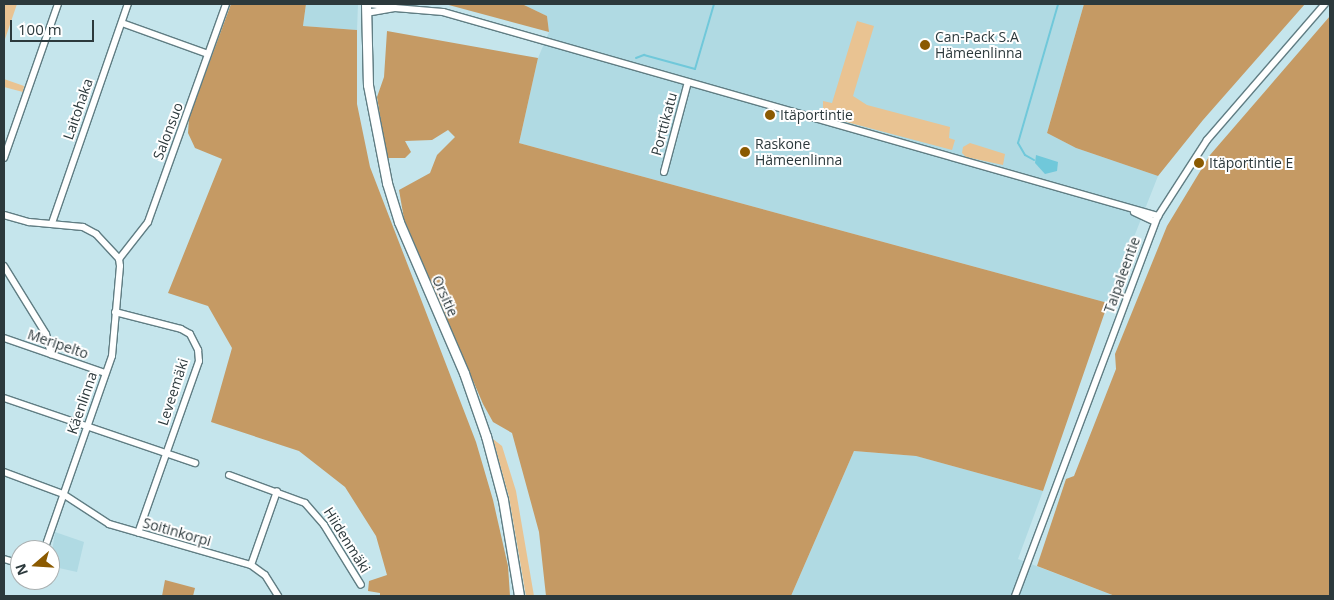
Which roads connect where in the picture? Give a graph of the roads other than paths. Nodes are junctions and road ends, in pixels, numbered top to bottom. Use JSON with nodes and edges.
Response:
{"nodes":[{"id":1,"x":58,"y":4,"type":"edge"},
{"id":2,"x":128,"y":4,"type":"edge"},
{"id":3,"x":226,"y":4,"type":"edge"},
{"id":4,"x":1325,"y":4,"type":"edge"},
{"id":5,"x":367,"y":7,"type":"edge"},
{"id":6,"x":122,"y":23,"type":"junction"},
{"id":7,"x":208,"y":54,"type":"junction"},
{"id":8,"x":688,"y":82,"type":"junction"},
{"id":9,"x":4,"y":158,"type":"edge"},
{"id":10,"x":664,"y":172,"type":"dead end"},
{"id":11,"x":4,"y":216,"type":"edge"},
{"id":12,"x":1157,"y":219,"type":"junction"},
{"id":13,"x":52,"y":224,"type":"junction"},
{"id":14,"x":119,"y":259,"type":"junction"},
{"id":15,"x":4,"y":266,"type":"edge"},
{"id":16,"x":115,"y":312,"type":"junction"},
{"id":17,"x":4,"y":338,"type":"edge"},
{"id":18,"x":51,"y":354,"type":"junction"},
{"id":19,"x":105,"y":373,"type":"junction"},
{"id":20,"x":4,"y":398,"type":"edge"},
{"id":21,"x":87,"y":425,"type":"junction"},
{"id":22,"x":166,"y":453,"type":"junction"},
{"id":23,"x":195,"y":462,"type":"dead end"},
{"id":24,"x":4,"y":472,"type":"edge"},
{"id":25,"x":229,"y":475,"type":"dead end"},
{"id":26,"x":277,"y":491,"type":"junction"},
{"id":27,"x":63,"y":494,"type":"junction"},
{"id":28,"x":138,"y":533,"type":"junction"},
{"id":29,"x":47,"y":540,"type":"edge"},
{"id":30,"x":252,"y":565,"type":"junction"},
{"id":31,"x":361,"y":585,"type":"dead end"},
{"id":32,"x":278,"y":596,"type":"edge"},
{"id":33,"x":519,"y":596,"type":"edge"},
{"id":34,"x":1015,"y":596,"type":"edge"}],
"edges":[{"from":1,"to":9,"type":"street"},
{"from":2,"to":6,"type":"street","name":"Laitohaka"},
{"from":3,"to":7,"type":"street","name":"Salonsuo"},
{"from":4,"to":12,"type":"street","name":"Taipaleentie"},
{"from":5,"to":8,"type":"street"},
{"from":5,"to":33,"type":"main road","name":"Orsitie"},
{"from":6,"to":7,"type":"street"},
{"from":6,"to":13,"type":"street","name":"Laitohaka"},
{"from":7,"to":14,"type":"street","name":"Salonsuo"},
{"from":8,"to":10,"type":"street","name":"Porttikatu"},
{"from":8,"to":12,"type":"street"},
{"from":11,"to":13,"type":"street"},
{"from":12,"to":34,"type":"street","name":"Taipaleentie"},
{"from":13,"to":14,"type":"street"},
{"from":14,"to":16,"type":"street","name":"Käenlinna"},
{"from":15,"to":18,"type":"street"},
{"from":16,"to":19,"type":"street","name":"Käenlinna"},
{"from":16,"to":22,"type":"street","name":"Leveemäki"},
{"from":17,"to":18,"type":"street","name":"Meripelto"},
{"from":18,"to":19,"type":"street","name":"Meripelto"},
{"from":19,"to":21,"type":"street","name":"Käenlinna"},
{"from":20,"to":21,"type":"street"},
{"from":21,"to":22,"type":"street"},
{"from":21,"to":27,"type":"street","name":"Käenlinna"},
{"from":22,"to":23,"type":"street"},
{"from":22,"to":28,"type":"street","name":"Leveemäki"},
{"from":24,"to":27,"type":"street","name":"Soitinkorpi"},
{"from":25,"to":26,"type":"street","name":"Hiidenmäki"},
{"from":26,"to":30,"type":"street"},
{"from":26,"to":31,"type":"street","name":"Hiidenmäki"},
{"from":27,"to":28,"type":"street","name":"Soitinkorpi"},
{"from":27,"to":29,"type":"street","name":"Käenlinna"},
{"from":28,"to":30,"type":"street","name":"Soitinkorpi"},
{"from":30,"to":32,"type":"street","name":"Soitinkorpi"}]}
